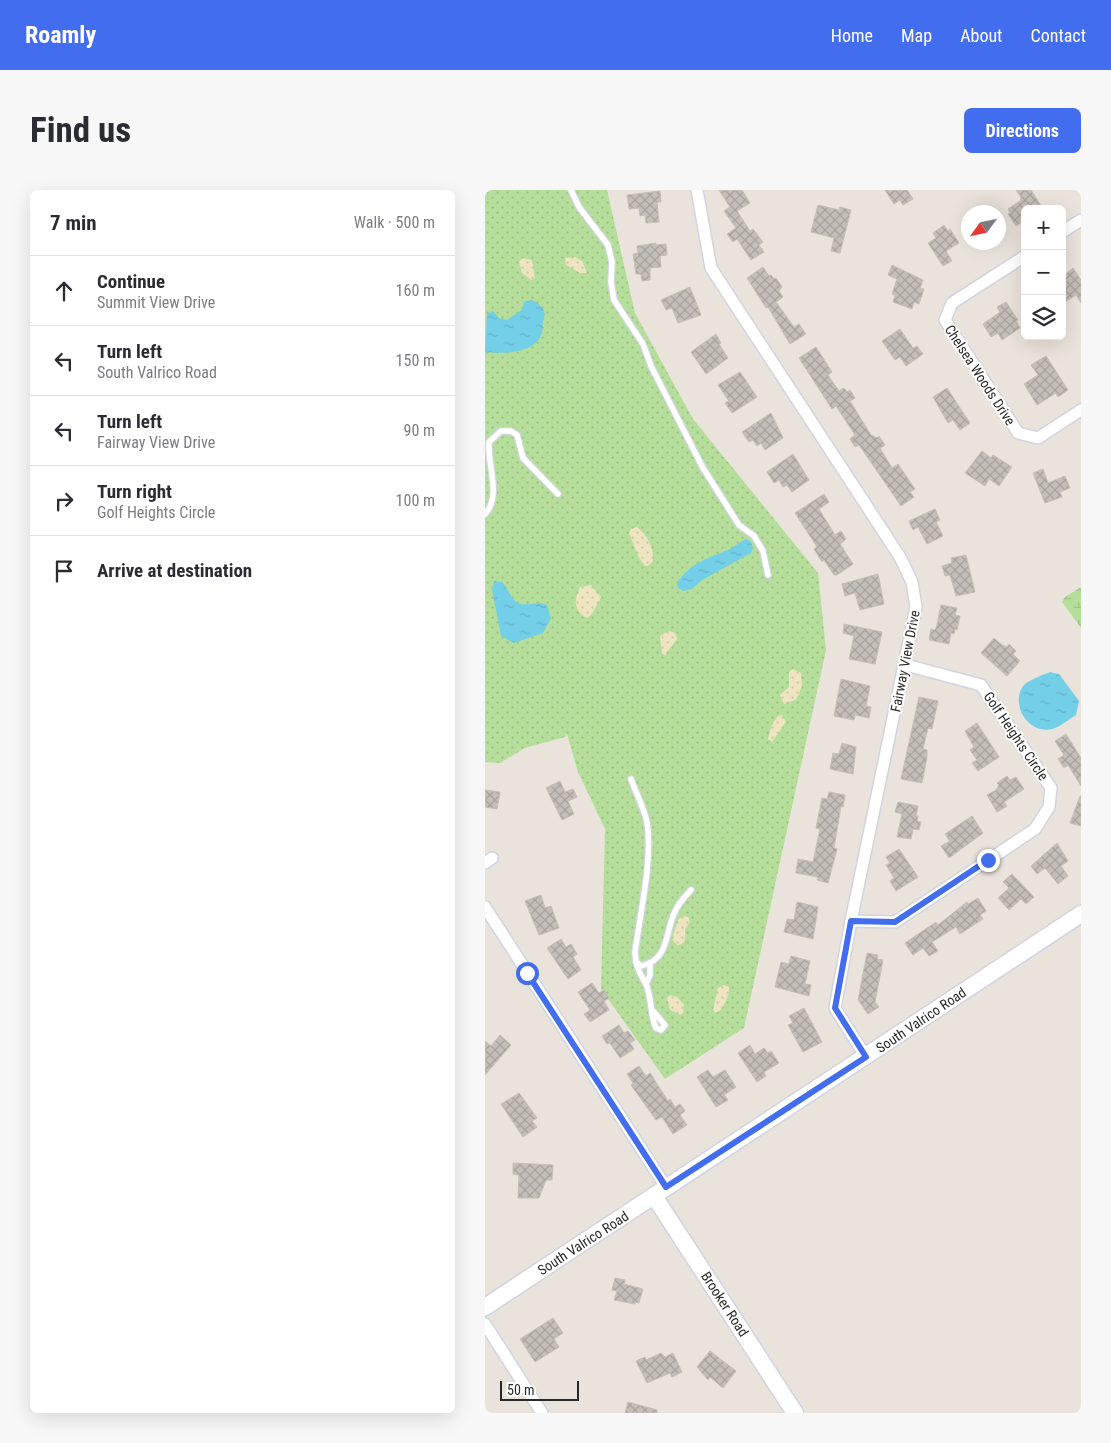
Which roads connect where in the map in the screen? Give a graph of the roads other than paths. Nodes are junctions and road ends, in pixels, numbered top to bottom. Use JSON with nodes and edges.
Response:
{"nodes":[{"id":1,"x":571,"y":190,"type":"edge"},
{"id":2,"x":697,"y":190,"type":"edge"},
{"id":3,"x":1081,"y":220,"type":"edge"},
{"id":4,"x":1066,"y":229,"type":"edge"},
{"id":5,"x":1021,"y":259,"type":"edge"},
{"id":6,"x":1081,"y":410,"type":"edge"},
{"id":7,"x":558,"y":494,"type":"dead end"},
{"id":8,"x":485,"y":514,"type":"edge"},
{"id":9,"x":768,"y":575,"type":"dead end"},
{"id":10,"x":906,"y":665,"type":"junction"},
{"id":11,"x":631,"y":779,"type":"dead end"},
{"id":12,"x":691,"y":890,"type":"dead end"},
{"id":13,"x":485,"y":908,"type":"edge"},
{"id":14,"x":1081,"y":914,"type":"edge"},
{"id":15,"x":851,"y":921,"type":"junction"},
{"id":16,"x":636,"y":962,"type":"junction"},
{"id":17,"x":650,"y":964,"type":"junction"},
{"id":18,"x":646,"y":984,"type":"junction"},
{"id":19,"x":653,"y":1011,"type":"dead end"},
{"id":20,"x":866,"y":1057,"type":"junction"},
{"id":21,"x":660,"y":1191,"type":"junction"},
{"id":22,"x":485,"y":1307,"type":"edge"},
{"id":23,"x":485,"y":1324,"type":"edge"},
{"id":24,"x":542,"y":1413,"type":"edge"},
{"id":25,"x":795,"y":1413,"type":"edge"}],
"edges":[{"from":1,"to":9,"type":"lane"},
{"from":2,"to":10,"type":"street","name":"Fairway View Drive"},
{"from":3,"to":4,"type":"street"},
{"from":5,"to":6,"type":"street","name":"Chelsea Woods Drive"},
{"from":7,"to":8,"type":"lane"},
{"from":10,"to":15,"type":"street","name":"Fairway View Drive"},
{"from":10,"to":15,"type":"street","name":"Golf Heights Circle"},
{"from":11,"to":16,"type":"lane"},
{"from":12,"to":17,"type":"lane"},
{"from":13,"to":21,"type":"street"},
{"from":14,"to":20,"type":"street","name":"South Valrico Road"},
{"from":15,"to":20,"type":"street","name":"Fairway View Drive"},
{"from":16,"to":17,"type":"lane"},
{"from":16,"to":18,"type":"lane"},
{"from":17,"to":18,"type":"lane"},
{"from":18,"to":19,"type":"lane"},
{"from":20,"to":21,"type":"street","name":"South Valrico Road"},
{"from":21,"to":22,"type":"street","name":"South Valrico Road"},
{"from":21,"to":25,"type":"street","name":"Brooker Road"},
{"from":23,"to":24,"type":"street"}]}
